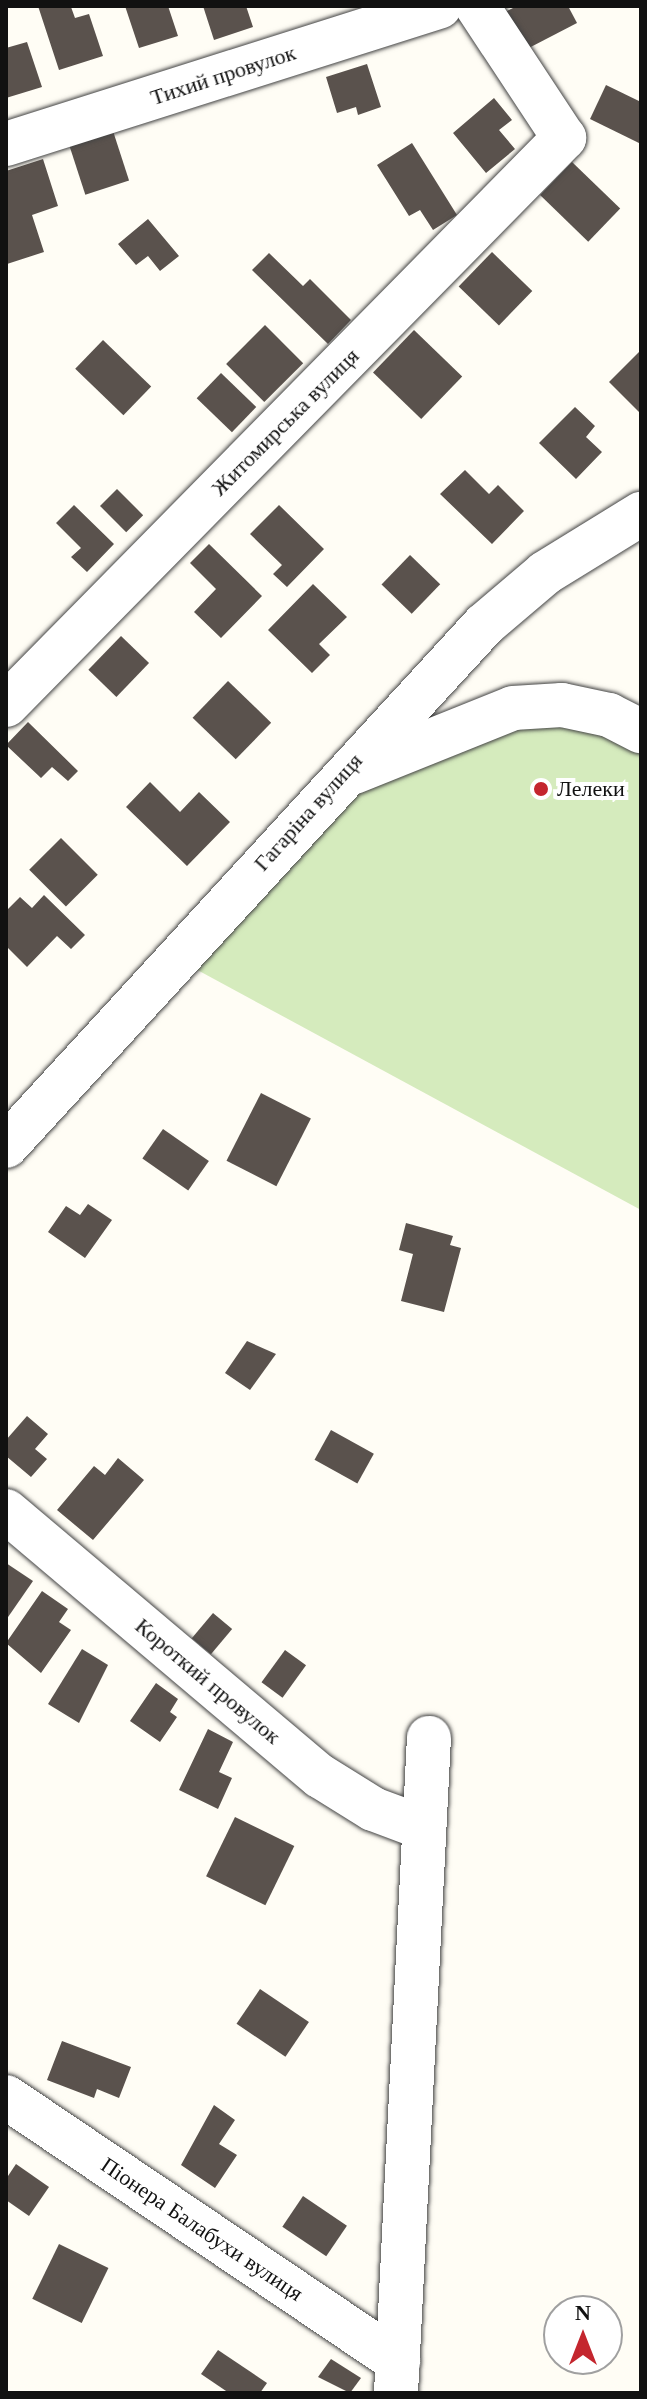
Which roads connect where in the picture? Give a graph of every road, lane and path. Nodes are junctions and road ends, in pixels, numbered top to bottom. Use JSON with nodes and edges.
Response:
{"nodes":[{"id":1,"x":440,"y":6,"type":"edge"},
{"id":2,"x":477,"y":6,"type":"edge"},
{"id":3,"x":6,"y":144,"type":"edge"},
{"id":4,"x":641,"y":514,"type":"edge"},
{"id":5,"x":6,"y":705,"type":"edge"},
{"id":6,"x":641,"y":731,"type":"edge"},
{"id":7,"x":337,"y":780,"type":"junction"},
{"id":8,"x":6,"y":1146,"type":"edge"},
{"id":9,"x":6,"y":1511,"type":"edge"},
{"id":10,"x":429,"y":1738,"type":"dead end"},
{"id":11,"x":424,"y":1828,"type":"junction"},
{"id":12,"x":6,"y":2097,"type":"edge"},
{"id":13,"x":397,"y":2377,"type":"edge"}],
"edges":[{"from":1,"to":3,"type":"street","name":"Тихий провулок"},
{"from":2,"to":5,"type":"street","name":"Житомирська вулиця"},
{"from":4,"to":7,"type":"street","name":"Гагаріна вулиця"},
{"from":6,"to":7,"type":"street"},
{"from":7,"to":8,"type":"street","name":"Гагаріна вулиця"},
{"from":9,"to":11,"type":"street","name":"Короткий провулок"},
{"from":10,"to":11,"type":"street"},
{"from":11,"to":13,"type":"street"},
{"from":12,"to":13,"type":"street","name":"Піонера Балабухи вулиця"}]}
